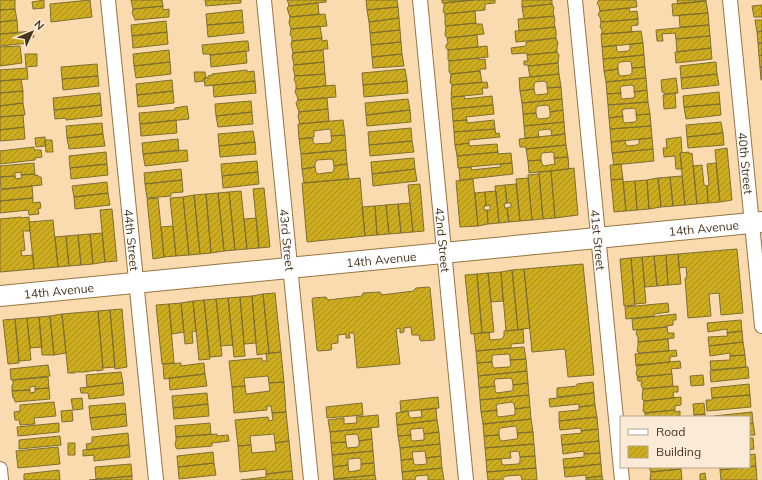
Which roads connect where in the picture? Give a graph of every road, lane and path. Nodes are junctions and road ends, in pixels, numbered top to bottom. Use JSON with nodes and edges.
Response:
{"nodes":[{"id":1,"x":108,"y":0,"type":"edge"},
{"id":2,"x":264,"y":0,"type":"edge"},
{"id":3,"x":420,"y":0,"type":"edge"},
{"id":4,"x":575,"y":0,"type":"edge"},
{"id":5,"x":730,"y":0,"type":"edge"},
{"id":6,"x":757,"y":222,"type":"edge"},
{"id":7,"x":598,"y":238,"type":"junction"},
{"id":8,"x":444,"y":253,"type":"junction"},
{"id":9,"x":290,"y":268,"type":"junction"},
{"id":10,"x":136,"y":283,"type":"junction"},
{"id":11,"x":0,"y":296,"type":"edge"},
{"id":12,"x":762,"y":326,"type":"edge"},
{"id":13,"x":620,"y":460,"type":"edge"},
{"id":14,"x":621,"y":468,"type":"edge"},
{"id":15,"x":0,"y":469,"type":"edge"},
{"id":16,"x":1,"y":480,"type":"edge"},
{"id":17,"x":156,"y":480,"type":"edge"},
{"id":18,"x":311,"y":480,"type":"edge"},
{"id":19,"x":466,"y":480,"type":"edge"},
{"id":20,"x":622,"y":480,"type":"edge"}],
"edges":[{"from":1,"to":10,"type":"street","name":"44th Street"},
{"from":2,"to":9,"type":"street","name":"43rd Street"},
{"from":3,"to":8,"type":"street","name":"42nd Street"},
{"from":4,"to":7,"type":"street","name":"41st Street"},
{"from":5,"to":6,"type":"street","name":"40th Street"},
{"from":6,"to":7,"type":"main road","name":"14th Avenue"},
{"from":6,"to":12,"type":"street","name":"40th Street"},
{"from":7,"to":8,"type":"main road","name":"14th Avenue"},
{"from":7,"to":13,"type":"street","name":"41st Street"},
{"from":8,"to":9,"type":"main road","name":"14th Avenue"},
{"from":8,"to":19,"type":"street","name":"42nd Street"},
{"from":9,"to":10,"type":"main road","name":"14th Avenue"},
{"from":9,"to":18,"type":"street","name":"43rd Street"},
{"from":10,"to":11,"type":"main road","name":"14th Avenue"},
{"from":10,"to":17,"type":"street","name":"44th Street"},
{"from":14,"to":20,"type":"street","name":"41st Street"},
{"from":15,"to":16,"type":"street"}]}
